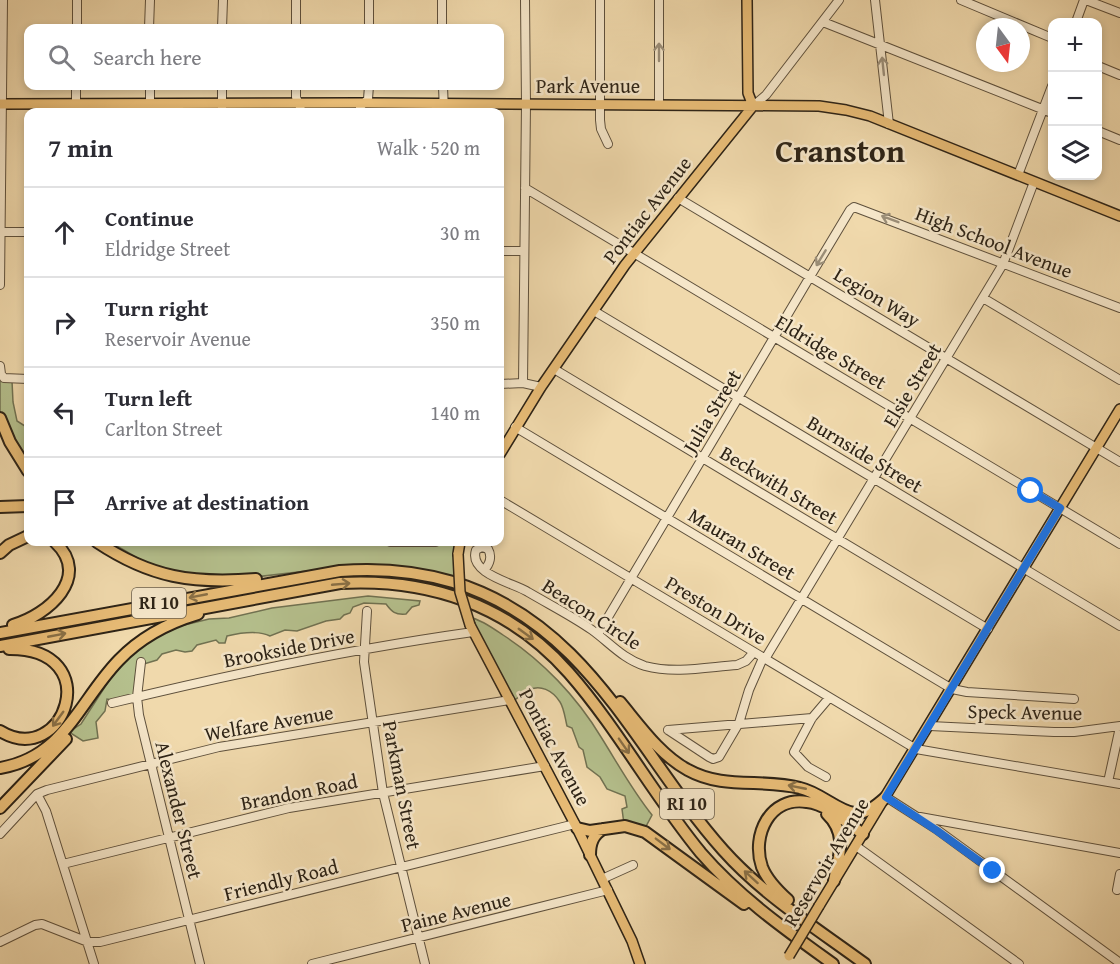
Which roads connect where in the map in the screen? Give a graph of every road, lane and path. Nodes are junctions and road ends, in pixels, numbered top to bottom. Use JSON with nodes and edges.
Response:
{"nodes":[{"id":1,"x":3,"y":0,"type":"edge"},
{"id":2,"x":77,"y":0,"type":"edge"},
{"id":3,"x":150,"y":0,"type":"edge"},
{"id":4,"x":223,"y":0,"type":"edge"},
{"id":5,"x":296,"y":0,"type":"edge"},
{"id":6,"x":369,"y":0,"type":"edge"},
{"id":7,"x":442,"y":0,"type":"edge"},
{"id":8,"x":525,"y":0,"type":"edge"},
{"id":9,"x":600,"y":0,"type":"edge"},
{"id":10,"x":659,"y":0,"type":"edge"},
{"id":11,"x":747,"y":0,"type":"edge"},
{"id":12,"x":839,"y":0,"type":"edge"},
{"id":13,"x":875,"y":0,"type":"edge"},
{"id":14,"x":961,"y":0,"type":"edge"},
{"id":15,"x":1085,"y":0,"type":"edge"},
{"id":16,"x":1120,"y":13,"type":"edge"},
{"id":17,"x":1078,"y":18,"type":"edge"},
{"id":18,"x":823,"y":22,"type":"junction"},
{"id":19,"x":77,"y":24,"type":"edge"},
{"id":20,"x":149,"y":24,"type":"edge"},
{"id":21,"x":222,"y":24,"type":"edge"},
{"id":22,"x":296,"y":24,"type":"edge"},
{"id":23,"x":369,"y":24,"type":"edge"},
{"id":24,"x":442,"y":24,"type":"edge"},
{"id":25,"x":1048,"y":36,"type":"edge"},
{"id":26,"x":880,"y":43,"type":"junction"},
{"id":27,"x":1102,"y":68,"type":"edge"},
{"id":28,"x":1120,"y":75,"type":"edge"},
{"id":29,"x":76,"y":90,"type":"edge"},
{"id":30,"x":150,"y":90,"type":"edge"},
{"id":31,"x":222,"y":90,"type":"edge"},
{"id":32,"x":297,"y":90,"type":"edge"},
{"id":33,"x":369,"y":90,"type":"edge"},
{"id":34,"x":443,"y":90,"type":"edge"},
{"id":35,"x":1048,"y":98,"type":"edge"},
{"id":36,"x":364,"y":103,"type":"junction"},
{"id":37,"x":1,"y":104,"type":"edge"},
{"id":38,"x":76,"y":104,"type":"junction"},
{"id":39,"x":526,"y":104,"type":"junction"},
{"id":40,"x":601,"y":104,"type":"junction"},
{"id":41,"x":659,"y":104,"type":"junction"},
{"id":42,"x":753,"y":106,"type":"junction"},
{"id":43,"x":150,"y":108,"type":"edge"},
{"id":44,"x":222,"y":108,"type":"edge"},
{"id":45,"x":300,"y":108,"type":"edge"},
{"id":46,"x":360,"y":108,"type":"edge"},
{"id":47,"x":431,"y":108,"type":"edge"},
{"id":48,"x":444,"y":108,"type":"edge"},
{"id":49,"x":460,"y":108,"type":"edge"},
{"id":50,"x":1043,"y":109,"type":"junction"},
{"id":51,"x":1048,"y":111,"type":"edge"},
{"id":52,"x":889,"y":124,"type":"junction"},
{"id":53,"x":1102,"y":133,"type":"edge"},
{"id":54,"x":1120,"y":140,"type":"edge"},
{"id":55,"x":608,"y":144,"type":"dead end"},
{"id":56,"x":1018,"y":175,"type":"junction"},
{"id":57,"x":1034,"y":182,"type":"junction"},
{"id":58,"x":525,"y":188,"type":"junction"},
{"id":59,"x":678,"y":198,"type":"junction"},
{"id":60,"x":857,"y":207,"type":"joint"},
{"id":61,"x":1120,"y":216,"type":"edge"},
{"id":62,"x":1,"y":232,"type":"edge"},
{"id":63,"x":24,"y":232,"type":"edge"},
{"id":64,"x":504,"y":251,"type":"edge"},
{"id":65,"x":524,"y":251,"type":"junction"},
{"id":66,"x":634,"y":254,"type":"junction"},
{"id":67,"x":1004,"y":264,"type":"junction"},
{"id":68,"x":811,"y":277,"type":"junction"},
{"id":69,"x":0,"y":285,"type":"edge"},
{"id":70,"x":983,"y":298,"type":"junction"},
{"id":71,"x":1120,"y":308,"type":"edge"},
{"id":72,"x":594,"y":311,"type":"junction"},
{"id":73,"x":775,"y":338,"type":"junction"},
{"id":74,"x":947,"y":358,"type":"junction"},
{"id":75,"x":554,"y":369,"type":"junction"},
{"id":76,"x":1,"y":370,"type":"edge"},
{"id":77,"x":24,"y":379,"type":"edge"},
{"id":78,"x":1120,"y":380,"type":"edge"},
{"id":79,"x":504,"y":384,"type":"edge"},
{"id":80,"x":523,"y":384,"type":"junction"},
{"id":81,"x":541,"y":387,"type":"junction"},
{"id":82,"x":739,"y":398,"type":"junction"},
{"id":83,"x":1120,"y":409,"type":"edge"},
{"id":84,"x":0,"y":418,"type":"edge"},
{"id":85,"x":910,"y":419,"type":"junction"},
{"id":86,"x":515,"y":428,"type":"junction"},
{"id":87,"x":504,"y":447,"type":"edge"},
{"id":88,"x":1096,"y":448,"type":"junction"},
{"id":89,"x":703,"y":458,"type":"junction"},
{"id":90,"x":1120,"y":462,"type":"edge"},
{"id":91,"x":24,"y":465,"type":"edge"},
{"id":92,"x":874,"y":479,"type":"junction"},
{"id":93,"x":504,"y":502,"type":"edge"},
{"id":94,"x":24,"y":506,"type":"edge"},
{"id":95,"x":2,"y":507,"type":"edge"},
{"id":96,"x":1060,"y":508,"type":"junction"},
{"id":97,"x":667,"y":519,"type":"junction"},
{"id":98,"x":24,"y":538,"type":"edge"},
{"id":99,"x":838,"y":539,"type":"junction"},
{"id":100,"x":1120,"y":544,"type":"edge"},
{"id":101,"x":59,"y":546,"type":"edge"},
{"id":102,"x":105,"y":546,"type":"edge"},
{"id":103,"x":115,"y":546,"type":"edge"},
{"id":104,"x":459,"y":546,"type":"edge"},
{"id":105,"x":0,"y":554,"type":"edge"},
{"id":106,"x":1024,"y":569,"type":"junction"},
{"id":107,"x":484,"y":570,"type":"dead end"},
{"id":108,"x":317,"y":574,"type":"junction"},
{"id":109,"x":174,"y":576,"type":"junction"},
{"id":110,"x":631,"y":579,"type":"junction"},
{"id":111,"x":283,"y":592,"type":"junction"},
{"id":112,"x":802,"y":600,"type":"junction"},
{"id":113,"x":367,"y":611,"type":"dead end"},
{"id":114,"x":1120,"y":626,"type":"edge"},
{"id":115,"x":0,"y":628,"type":"edge"},
{"id":116,"x":471,"y":629,"type":"junction"},
{"id":117,"x":988,"y":629,"type":"junction"},
{"id":118,"x":0,"y":633,"type":"edge"},
{"id":119,"x":598,"y":634,"type":"junction"},
{"id":120,"x":0,"y":648,"type":"edge"},
{"id":121,"x":566,"y":648,"type":"junction"},
{"id":122,"x":363,"y":651,"type":"junction"},
{"id":123,"x":754,"y":652,"type":"junction"},
{"id":124,"x":764,"y":658,"type":"junction"},
{"id":125,"x":141,"y":662,"type":"dead end"},
{"id":126,"x":111,"y":669,"type":"junction"},
{"id":127,"x":951,"y":689,"type":"junction"},
{"id":128,"x":137,"y":697,"type":"junction"},
{"id":129,"x":829,"y":698,"type":"junction"},
{"id":130,"x":1074,"y":699,"type":"dead end"},
{"id":131,"x":510,"y":700,"type":"junction"},
{"id":132,"x":112,"y":703,"type":"dead end"},
{"id":133,"x":812,"y":718,"type":"junction"},
{"id":134,"x":372,"y":722,"type":"junction"},
{"id":135,"x":739,"y":723,"type":"junction"},
{"id":136,"x":930,"y":726,"type":"junction"},
{"id":137,"x":1120,"y":727,"type":"edge"},
{"id":138,"x":0,"y":731,"type":"edge"},
{"id":139,"x":916,"y":749,"type":"junction"},
{"id":140,"x":151,"y":764,"type":"junction"},
{"id":141,"x":545,"y":766,"type":"junction"},
{"id":142,"x":0,"y":768,"type":"edge"},
{"id":143,"x":826,"y":777,"type":"dead end"},
{"id":144,"x":1108,"y":782,"type":"junction"},
{"id":145,"x":1120,"y":784,"type":"edge"},
{"id":146,"x":383,"y":793,"type":"junction"},
{"id":147,"x":37,"y":794,"type":"junction"},
{"id":148,"x":886,"y":797,"type":"junction"},
{"id":149,"x":800,"y":801,"type":"junction"},
{"id":150,"x":0,"y":808,"type":"edge"},
{"id":151,"x":843,"y":809,"type":"junction"},
{"id":152,"x":915,"y":816,"type":"junction"},
{"id":153,"x":576,"y":826,"type":"junction"},
{"id":154,"x":609,"y":827,"type":"junction"},
{"id":155,"x":864,"y":832,"type":"junction"},
{"id":156,"x":0,"y":834,"type":"edge"},
{"id":157,"x":169,"y":837,"type":"junction"},
{"id":158,"x":856,"y":846,"type":"junction"},
{"id":159,"x":1120,"y":853,"type":"edge"},
{"id":160,"x":590,"y":855,"type":"junction"},
{"id":161,"x":63,"y":864,"type":"junction"},
{"id":162,"x":633,"y":865,"type":"dead end"},
{"id":163,"x":401,"y":867,"type":"junction"},
{"id":164,"x":1120,"y":874,"type":"edge"},
{"id":165,"x":602,"y":879,"type":"junction"},
{"id":166,"x":834,"y":881,"type":"junction"},
{"id":167,"x":608,"y":890,"type":"junction"},
{"id":168,"x":1117,"y":890,"type":"dead end"},
{"id":169,"x":189,"y":920,"type":"junction"},
{"id":170,"x":785,"y":929,"type":"junction"},
{"id":171,"x":419,"y":938,"type":"junction"},
{"id":172,"x":830,"y":939,"type":"junction"},
{"id":173,"x":0,"y":941,"type":"edge"},
{"id":174,"x":88,"y":942,"type":"junction"},
{"id":175,"x":787,"y":960,"type":"edge"},
{"id":176,"x":1120,"y":963,"type":"edge"},
{"id":177,"x":93,"y":964,"type":"edge"},
{"id":178,"x":200,"y":964,"type":"edge"},
{"id":179,"x":312,"y":964,"type":"edge"},
{"id":180,"x":425,"y":964,"type":"edge"},
{"id":181,"x":640,"y":964,"type":"edge"},
{"id":182,"x":833,"y":964,"type":"edge"},
{"id":183,"x":865,"y":964,"type":"edge"},
{"id":184,"x":1019,"y":964,"type":"edge"}],
"edges":[{"from":1,"to":37,"type":"street"},
{"from":2,"to":19,"type":"street"},
{"from":3,"to":20,"type":"street"},
{"from":4,"to":21,"type":"street"},
{"from":5,"to":22,"type":"street"},
{"from":6,"to":23,"type":"street"},
{"from":7,"to":24,"type":"street"},
{"from":8,"to":39,"type":"street"},
{"from":9,"to":40,"type":"street"},
{"from":41,"to":10,"type":"street","one_way":true},
{"from":11,"to":42,"type":"main road"},
{"from":12,"to":18,"type":"street","name":"Pontiac Avenue"},
{"from":13,"to":26,"type":"street"},
{"from":14,"to":25,"type":"street"},
{"from":15,"to":16,"type":"street"},
{"from":15,"to":17,"type":"street"},
{"from":18,"to":26,"type":"street"},
{"from":18,"to":42,"type":"street","name":"Pontiac Avenue"},
{"from":26,"to":50,"type":"street"},
{"from":52,"to":26,"type":"street","one_way":true},
{"from":27,"to":28,"type":"street"},
{"from":29,"to":38,"type":"street"},
{"from":30,"to":43,"type":"street"},
{"from":31,"to":44,"type":"street"},
{"from":32,"to":45,"type":"street"},
{"from":33,"to":36,"type":"street"},
{"from":34,"to":48,"type":"street"},
{"from":35,"to":50,"type":"street"},
{"from":36,"to":45,"type":"main road","name":"Park Avenue"},
{"from":36,"to":46,"type":"street"},
{"from":36,"to":47,"type":"main road","name":"Park Avenue"},
{"from":37,"to":38,"type":"main road","name":"Park Avenue"},
{"from":37,"to":62,"type":"street"},
{"from":38,"to":43,"type":"main road","name":"Park Avenue"},
{"from":39,"to":40,"type":"main road","name":"Park Avenue"},
{"from":39,"to":49,"type":"main road","name":"Park Avenue"},
{"from":39,"to":58,"type":"street"},
{"from":40,"to":41,"type":"main road","name":"Park Avenue"},
{"from":40,"to":55,"type":"street"},
{"from":41,"to":42,"type":"main road","name":"Park Avenue"},
{"from":42,"to":52,"type":"main road","name":"Park Avenue"},
{"from":42,"to":59,"type":"main road","name":"Pontiac Avenue"},
{"from":43,"to":44,"type":"main road","name":"Park Avenue"},
{"from":44,"to":45,"type":"main road","name":"Park Avenue"},
{"from":50,"to":51,"type":"street"},
{"from":50,"to":56,"type":"street"},
{"from":52,"to":56,"type":"main road","name":"Park Avenue"},
{"from":53,"to":54,"type":"street"},
{"from":56,"to":57,"type":"main road","name":"Park Avenue"},
{"from":57,"to":61,"type":"main road","name":"Park Avenue"},
{"from":57,"to":67,"type":"street","name":"Elsie Street"},
{"from":58,"to":65,"type":"street"},
{"from":58,"to":66,"type":"street","name":"Eldridge Street"},
{"from":59,"to":66,"type":"main road","name":"Pontiac Avenue"},
{"from":59,"to":68,"type":"street","name":"Legion Way"},
{"from":67,"to":60,"type":"street","name":"High School Avenue","one_way":true},
{"from":60,"to":68,"type":"street","name":"Julia Street","one_way":true},
{"from":62,"to":63,"type":"street"},
{"from":62,"to":69,"type":"street"},
{"from":64,"to":65,"type":"street"},
{"from":65,"to":80,"type":"street"},
{"from":66,"to":72,"type":"main road","name":"Pontiac Avenue"},
{"from":66,"to":73,"type":"street","name":"Eldridge Street"},
{"from":67,"to":70,"type":"street","name":"Elsie Street"},
{"from":67,"to":71,"type":"street","name":"High School Avenue"},
{"from":68,"to":73,"type":"street","name":"Julia Street"},
{"from":68,"to":74,"type":"street","name":"Legion Way"},
{"from":70,"to":74,"type":"street","name":"Elsie Street"},
{"from":70,"to":78,"type":"street"},
{"from":72,"to":75,"type":"main road","name":"Pontiac Avenue"},
{"from":72,"to":82,"type":"street","name":"Burnside Street"},
{"from":73,"to":82,"type":"street","name":"Julia Street"},
{"from":73,"to":85,"type":"street","name":"Eldridge Street"},
{"from":74,"to":85,"type":"street","name":"Elsie Street"},
{"from":74,"to":88,"type":"street","name":"Legion Way"},
{"from":75,"to":81,"type":"main road","name":"Pontiac Avenue"},
{"from":75,"to":89,"type":"street","name":"Beckwith Street"},
{"from":76,"to":77,"type":"street"},
{"from":79,"to":80,"type":"street"},
{"from":80,"to":81,"type":"street"},
{"from":81,"to":86,"type":"main road","name":"Pontiac Avenue"},
{"from":82,"to":89,"type":"street","name":"Julia Street"},
{"from":82,"to":92,"type":"street","name":"Burnside Street"},
{"from":83,"to":88,"type":"main road","name":"Reservoir Avenue"},
{"from":84,"to":91,"type":"highway"},
{"from":85,"to":92,"type":"street","name":"Elsie Street"},
{"from":85,"to":96,"type":"street","name":"Eldridge Street"},
{"from":86,"to":87,"type":"main road","name":"Pontiac Avenue"},
{"from":86,"to":97,"type":"street","name":"Mauran Street"},
{"from":88,"to":90,"type":"street","name":"Legion Way"},
{"from":88,"to":96,"type":"main road","name":"Reservoir Avenue"},
{"from":89,"to":97,"type":"street","name":"Julia Street"},
{"from":89,"to":99,"type":"street","name":"Beckwith Street"},
{"from":92,"to":99,"type":"street","name":"Elsie Street"},
{"from":92,"to":106,"type":"street","name":"Burnside Street"},
{"from":93,"to":110,"type":"street","name":"Preston Drive"},
{"from":94,"to":95,"type":"highway"},
{"from":96,"to":100,"type":"street","name":"Eldridge Street"},
{"from":96,"to":106,"type":"main road","name":"Reservoir Avenue"},
{"from":97,"to":110,"type":"street","name":"Julia Street"},
{"from":97,"to":112,"type":"street","name":"Mauran Street"},
{"from":98,"to":105,"type":"highway"},
{"from":99,"to":112,"type":"street","name":"Elsie Street"},
{"from":99,"to":117,"type":"street","name":"Beckwith Street"},
{"from":101,"to":115,"type":"highway"},
{"from":102,"to":109,"type":"highway"},
{"from":103,"to":109,"type":"highway"},
{"from":104,"to":116,"type":"main road","name":"Pontiac Avenue","bridge":true},
{"from":106,"to":114,"type":"street","name":"Burnside Street"},
{"from":106,"to":117,"type":"main road","name":"Reservoir Avenue"},
{"from":107,"to":119,"type":"street","name":"Beacon Circle"},
{"from":108,"to":109,"type":"highway"},
{"from":108,"to":118,"type":"highway","number":"RI 10","one_way":true},
{"from":108,"to":121,"type":"highway","number":"RI 10"},
{"from":110,"to":119,"type":"street","name":"Julia Street"},
{"from":110,"to":123,"type":"street","name":"Preston Drive"},
{"from":120,"to":111,"type":"highway","number":"RI 10","one_way":true},
{"from":111,"to":126,"type":"highway"},
{"from":111,"to":170,"type":"highway","number":"RI 10","one_way":true},
{"from":112,"to":124,"type":"street","name":"Elsie Street"},
{"from":112,"to":127,"type":"street","name":"Mauran Street"},
{"from":113,"to":122,"type":"street","name":"Parkman Street"},
{"from":116,"to":122,"type":"street","name":"Brookside Drive"},
{"from":116,"to":131,"type":"main road","name":"Pontiac Avenue"},
{"from":117,"to":127,"type":"main road","name":"Reservoir Avenue"},
{"from":119,"to":123,"type":"street","name":"Beacon Circle"},
{"from":120,"to":138,"type":"highway","one_way":true},
{"from":151,"to":121,"type":"highway","one_way":true},
{"from":172,"to":121,"type":"highway","number":"RI 10","one_way":true},
{"from":122,"to":128,"type":"street","name":"Brookside Drive"},
{"from":122,"to":134,"type":"street","name":"Parkman Street"},
{"from":123,"to":124,"type":"street","name":"Preston Drive"},
{"from":124,"to":129,"type":"street","name":"Preston Drive"},
{"from":124,"to":135,"type":"street","name":"Elsie Street"},
{"from":125,"to":128,"type":"street","name":"Alexander Street"},
{"from":126,"to":142,"type":"highway"},
{"from":126,"to":150,"type":"highway"},
{"from":127,"to":130,"type":"street"},
{"from":127,"to":136,"type":"main road","name":"Reservoir Avenue"},
{"from":128,"to":132,"type":"street","name":"Brookside Drive"},
{"from":128,"to":140,"type":"street","name":"Alexander Street"},
{"from":129,"to":133,"type":"street"},
{"from":129,"to":139,"type":"street","name":"Preston Drive"},
{"from":131,"to":134,"type":"street","name":"Welfare Avenue"},
{"from":131,"to":141,"type":"main road","name":"Pontiac Avenue"},
{"from":133,"to":135,"type":"street"},
{"from":133,"to":143,"type":"street"},
{"from":134,"to":140,"type":"street","name":"Welfare Avenue"},
{"from":134,"to":146,"type":"street","name":"Parkman Street"},
{"from":135,"to":135,"type":"street","name":"Elsie Street"},
{"from":136,"to":137,"type":"street","name":"Speck Avenue"},
{"from":136,"to":139,"type":"main road","name":"Reservoir Avenue"},
{"from":137,"to":144,"type":"street"},
{"from":139,"to":144,"type":"street"},
{"from":139,"to":148,"type":"main road","name":"Reservoir Avenue"},
{"from":140,"to":147,"type":"street","name":"Welfare Avenue"},
{"from":140,"to":157,"type":"street","name":"Alexander Street"},
{"from":141,"to":146,"type":"street","name":"Brandon Road"},
{"from":141,"to":153,"type":"main road","name":"Pontiac Avenue"},
{"from":144,"to":145,"type":"street"},
{"from":146,"to":157,"type":"street","name":"Brandon Road"},
{"from":146,"to":163,"type":"street","name":"Parkman Street"},
{"from":147,"to":156,"type":"street"},
{"from":147,"to":161,"type":"street"},
{"from":148,"to":151,"type":"highway"},
{"from":148,"to":152,"type":"street"},
{"from":148,"to":155,"type":"main road","name":"Reservoir Avenue"},
{"from":149,"to":155,"type":"highway"},
{"from":149,"to":166,"type":"highway"},
{"from":149,"to":172,"type":"highway"},
{"from":151,"to":155,"type":"highway"},
{"from":152,"to":159,"type":"street"},
{"from":152,"to":176,"type":"street"},
{"from":153,"to":154,"type":"highway"},
{"from":153,"to":160,"type":"main road","name":"Pontiac Avenue"},
{"from":153,"to":163,"type":"street","name":"Friendly Road"},
{"from":154,"to":160,"type":"highway"},
{"from":154,"to":170,"type":"highway","one_way":true},
{"from":155,"to":158,"type":"main road","name":"Reservoir Avenue"},
{"from":157,"to":161,"type":"street","name":"Brandon Road"},
{"from":157,"to":169,"type":"street","name":"Alexander Street"},
{"from":158,"to":166,"type":"main road","name":"Reservoir Avenue"},
{"from":158,"to":184,"type":"street"},
{"from":160,"to":165,"type":"main road","name":"Pontiac Avenue"},
{"from":161,"to":174,"type":"street"},
{"from":162,"to":165,"type":"street"},
{"from":163,"to":169,"type":"street","name":"Friendly Road"},
{"from":163,"to":171,"type":"street","name":"Parkman Street"},
{"from":164,"to":168,"type":"street"},
{"from":165,"to":167,"type":"main road","name":"Pontiac Avenue"},
{"from":166,"to":175,"type":"main road","name":"Reservoir Avenue","bridge":true},
{"from":167,"to":171,"type":"street","name":"Paine Avenue"},
{"from":167,"to":181,"type":"main road","name":"Pontiac Avenue"},
{"from":169,"to":174,"type":"street","name":"Friendly Road"},
{"from":169,"to":178,"type":"street","name":"Alexander Street"},
{"from":170,"to":182,"type":"highway","number":"RI 10"},
{"from":171,"to":179,"type":"street","name":"Paine Avenue"},
{"from":171,"to":180,"type":"street","name":"Parkman Street"},
{"from":172,"to":183,"type":"highway","number":"RI 10"},
{"from":173,"to":174,"type":"street","name":"Friendly Road"},
{"from":174,"to":177,"type":"street"}]}
